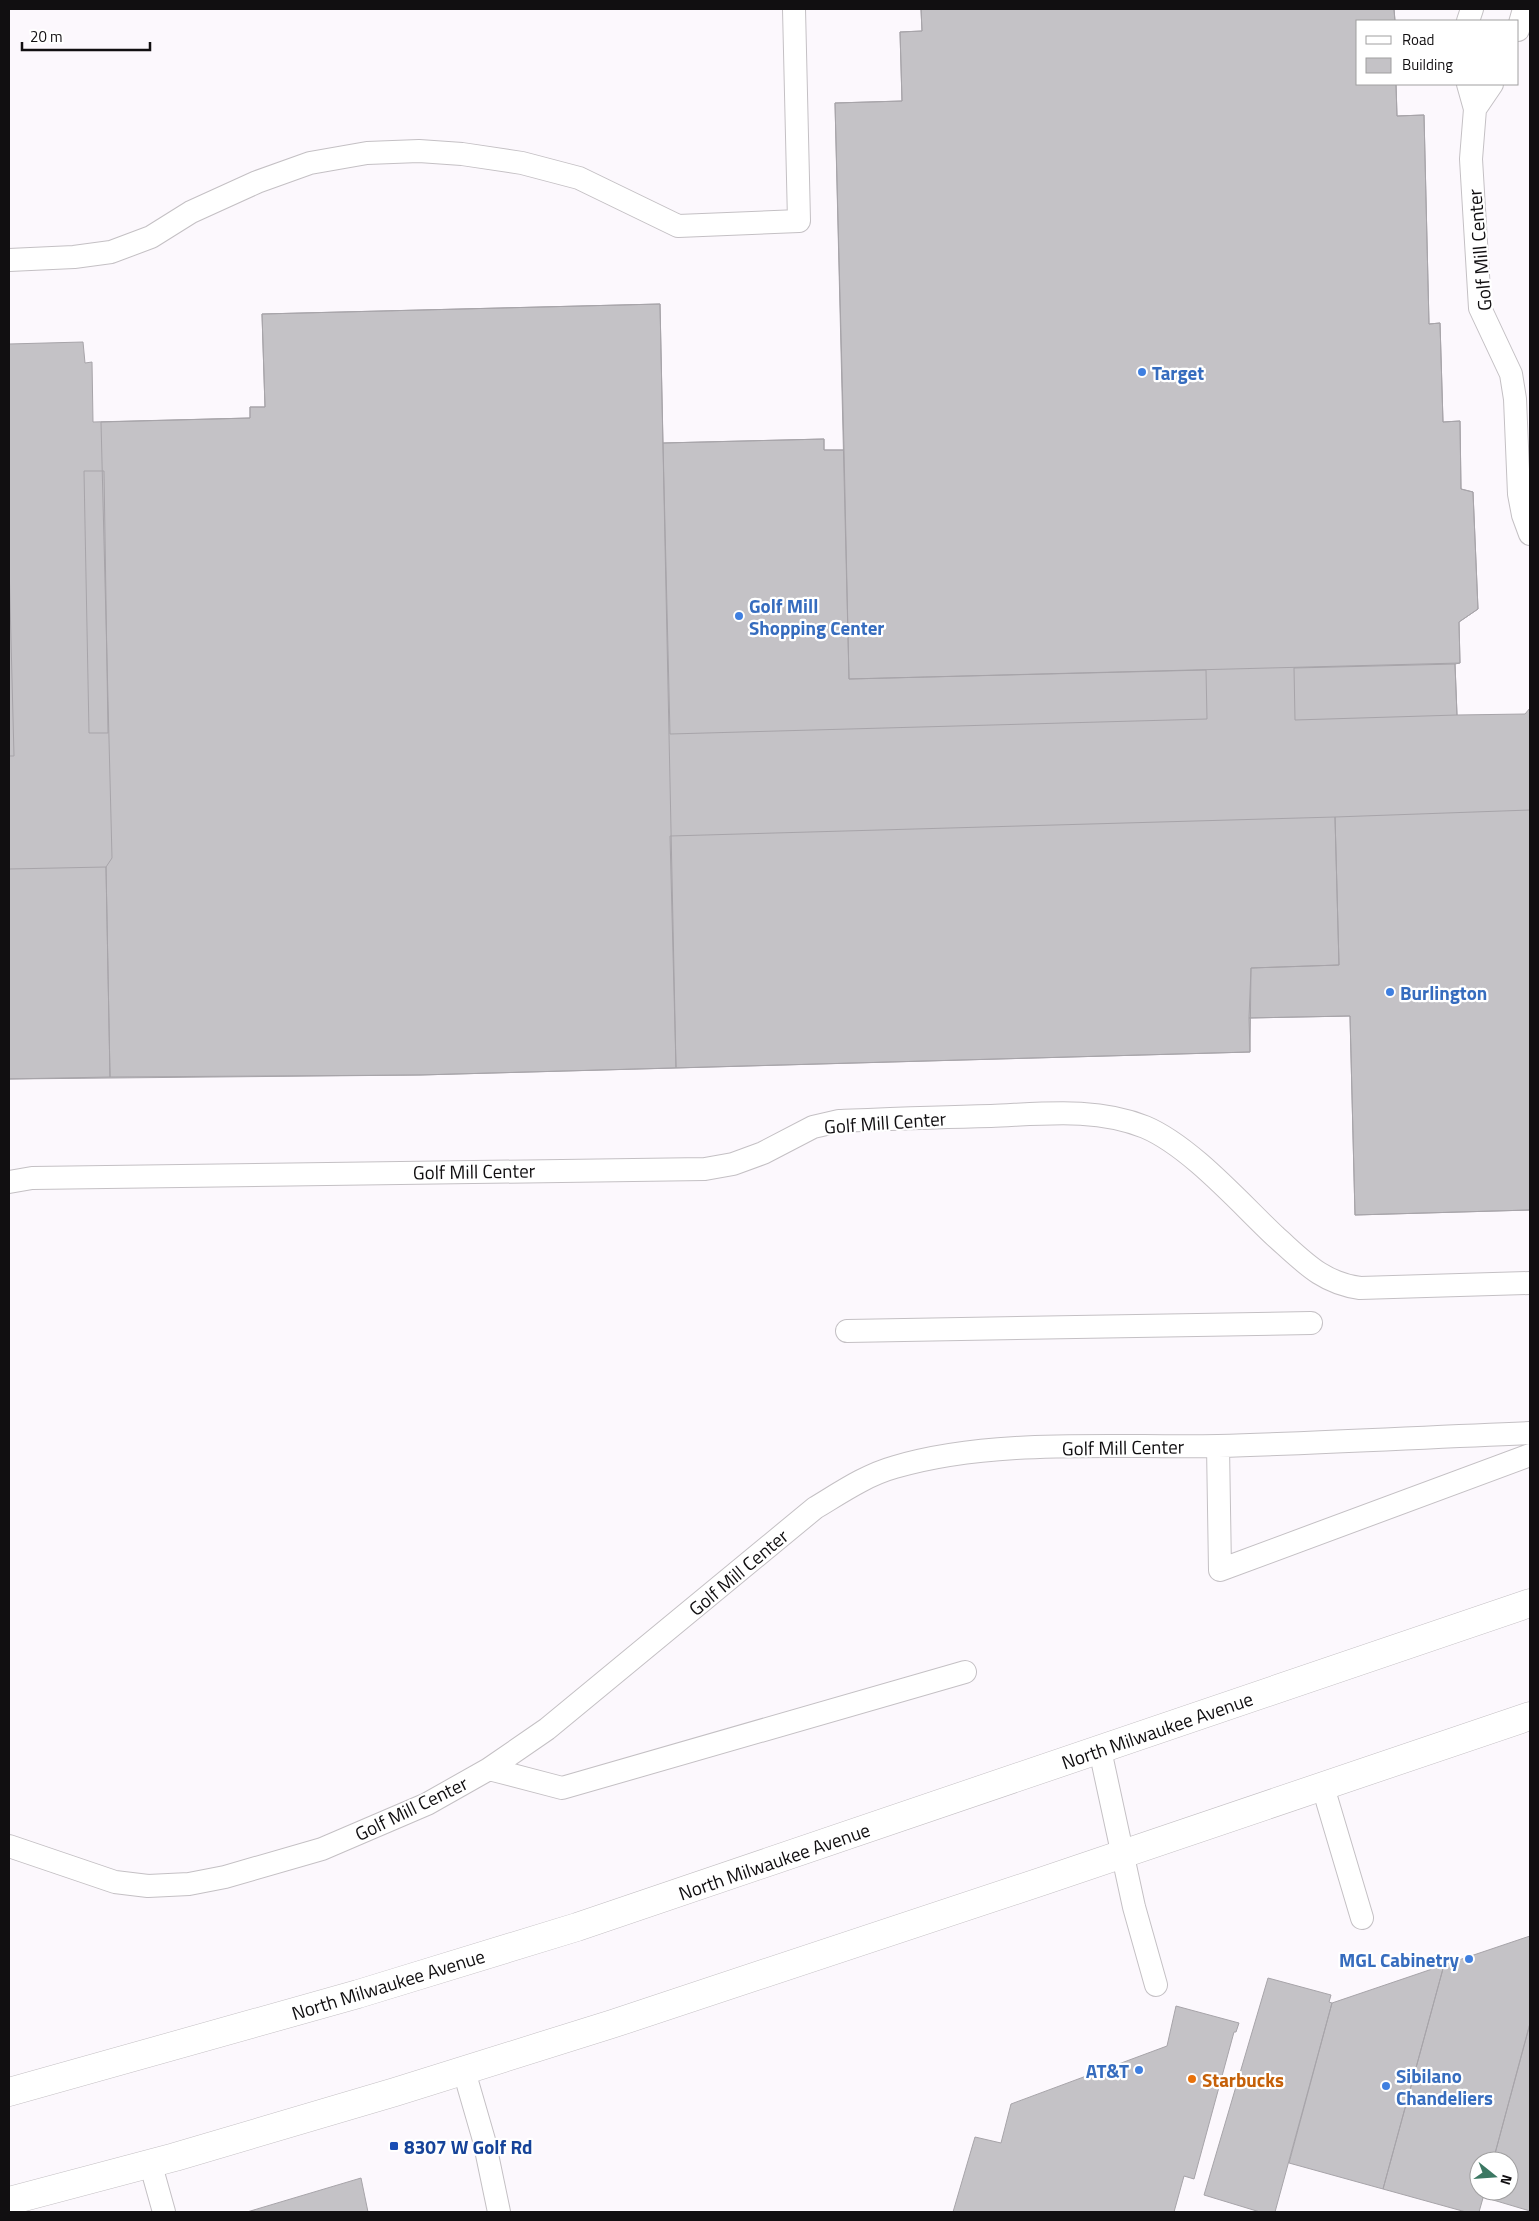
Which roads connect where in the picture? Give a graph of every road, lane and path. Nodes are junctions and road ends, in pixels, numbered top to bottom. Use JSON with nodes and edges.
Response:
{"nodes":[{"id":1,"x":794,"y":9,"type":"edge"},
{"id":2,"x":1524,"y":9,"type":"edge"},
{"id":3,"x":1519,"y":26,"type":"edge"},
{"id":4,"x":1468,"y":85,"type":"edge"},
{"id":5,"x":1491,"y":85,"type":"edge"},
{"id":6,"x":1475,"y":108,"type":"junction"},
{"id":7,"x":9,"y":260,"type":"edge"},
{"id":8,"x":1530,"y":534,"type":"edge"},
{"id":9,"x":9,"y":1182,"type":"edge"},
{"id":10,"x":1530,"y":1283,"type":"edge"},
{"id":11,"x":1311,"y":1323,"type":"dead end"},
{"id":12,"x":847,"y":1331,"type":"dead end"},
{"id":13,"x":1530,"y":1433,"type":"edge"},
{"id":14,"x":1218,"y":1446,"type":"junction"},
{"id":15,"x":1530,"y":1455,"type":"edge"},
{"id":16,"x":1530,"y":1603,"type":"edge"},
{"id":17,"x":965,"y":1672,"type":"dead end"},
{"id":18,"x":1530,"y":1716,"type":"edge"},
{"id":19,"x":1100,"y":1750,"type":"junction"},
{"id":20,"x":490,"y":1769,"type":"junction"},
{"id":21,"x":1323,"y":1787,"type":"junction"},
{"id":22,"x":9,"y":1846,"type":"edge"},
{"id":23,"x":1124,"y":1854,"type":"junction"},
{"id":24,"x":1362,"y":1918,"type":"dead end"},
{"id":25,"x":1156,"y":1985,"type":"dead end"},
{"id":26,"x":464,"y":2071,"type":"junction"},
{"id":27,"x":9,"y":2092,"type":"edge"},
{"id":28,"x":150,"y":2162,"type":"junction"},
{"id":29,"x":9,"y":2201,"type":"edge"},
{"id":30,"x":164,"y":2212,"type":"edge"},
{"id":31,"x":499,"y":2212,"type":"edge"}],
"edges":[{"from":1,"to":7,"type":"lane"},
{"from":2,"to":3,"type":"lane"},
{"from":4,"to":6,"type":"lane","name":"Golf Mill Center"},
{"from":5,"to":6,"type":"lane","name":"Golf Mill Center"},
{"from":6,"to":8,"type":"lane","name":"Golf Mill Center"},
{"from":9,"to":10,"type":"lane","name":"Golf Mill Center"},
{"from":11,"to":12,"type":"lane"},
{"from":13,"to":14,"type":"lane","name":"Golf Mill Center"},
{"from":14,"to":15,"type":"lane"},
{"from":14,"to":20,"type":"lane","name":"Golf Mill Center"},
{"from":16,"to":19,"type":"main road","name":"North Milwaukee Avenue"},
{"from":17,"to":20,"type":"lane"},
{"from":18,"to":21,"type":"main road"},
{"from":19,"to":23,"type":"lane"},
{"from":19,"to":27,"type":"main road","name":"North Milwaukee Avenue"},
{"from":20,"to":22,"type":"lane","name":"Golf Mill Center"},
{"from":21,"to":23,"type":"main road"},
{"from":21,"to":24,"type":"lane"},
{"from":23,"to":25,"type":"lane"},
{"from":23,"to":26,"type":"main road"},
{"from":26,"to":28,"type":"main road"},
{"from":26,"to":31,"type":"lane"},
{"from":28,"to":29,"type":"main road"},
{"from":28,"to":30,"type":"lane"}]}
